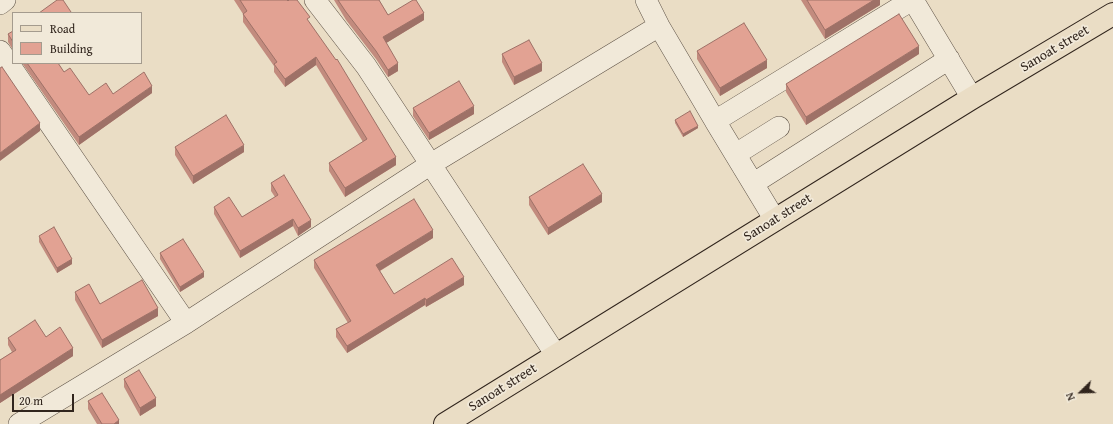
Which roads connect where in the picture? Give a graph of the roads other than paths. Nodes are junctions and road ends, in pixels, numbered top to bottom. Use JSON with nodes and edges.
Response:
{"nodes":[{"id":1,"x":5,"y":0,"type":"edge"},
{"id":2,"x":315,"y":0,"type":"edge"},
{"id":3,"x":646,"y":0,"type":"edge"},
{"id":4,"x":912,"y":0,"type":"edge"},
{"id":5,"x":0,"y":4,"type":"edge"},
{"id":6,"x":1113,"y":14,"type":"edge"},
{"id":7,"x":659,"y":26,"type":"junction"},
{"id":8,"x":0,"y":51,"type":"edge"},
{"id":9,"x":948,"y":59,"type":"junction"},
{"id":10,"x":972,"y":98,"type":"junction"},
{"id":11,"x":716,"y":121,"type":"junction"},
{"id":12,"x":778,"y":127,"type":"dead end"},
{"id":13,"x":736,"y":154,"type":"junction"},
{"id":14,"x":431,"y":164,"type":"junction"},
{"id":15,"x":754,"y":183,"type":"junction"},
{"id":16,"x":775,"y":220,"type":"junction"},
{"id":17,"x":186,"y":323,"type":"junction"},
{"id":18,"x":556,"y":355,"type":"junction"},
{"id":19,"x":19,"y":424,"type":"edge"},
{"id":20,"x":445,"y":424,"type":"edge"}],
"edges":[{"from":1,"to":5,"type":"street"},
{"from":2,"to":14,"type":"street"},
{"from":3,"to":7,"type":"street"},
{"from":4,"to":9,"type":"street"},
{"from":4,"to":11,"type":"street"},
{"from":6,"to":10,"type":"main road","name":"Sanoat street"},
{"from":7,"to":11,"type":"street"},
{"from":7,"to":14,"type":"street"},
{"from":8,"to":17,"type":"street"},
{"from":9,"to":10,"type":"street"},
{"from":9,"to":15,"type":"street"},
{"from":10,"to":16,"type":"main road","name":"Sanoat street"},
{"from":11,"to":13,"type":"street"},
{"from":12,"to":13,"type":"street"},
{"from":13,"to":15,"type":"street"},
{"from":14,"to":17,"type":"street"},
{"from":14,"to":18,"type":"street"},
{"from":15,"to":16,"type":"street"},
{"from":16,"to":18,"type":"main road","name":"Sanoat street"},
{"from":17,"to":19,"type":"street"},
{"from":18,"to":20,"type":"main road","name":"Sanoat street"}]}
